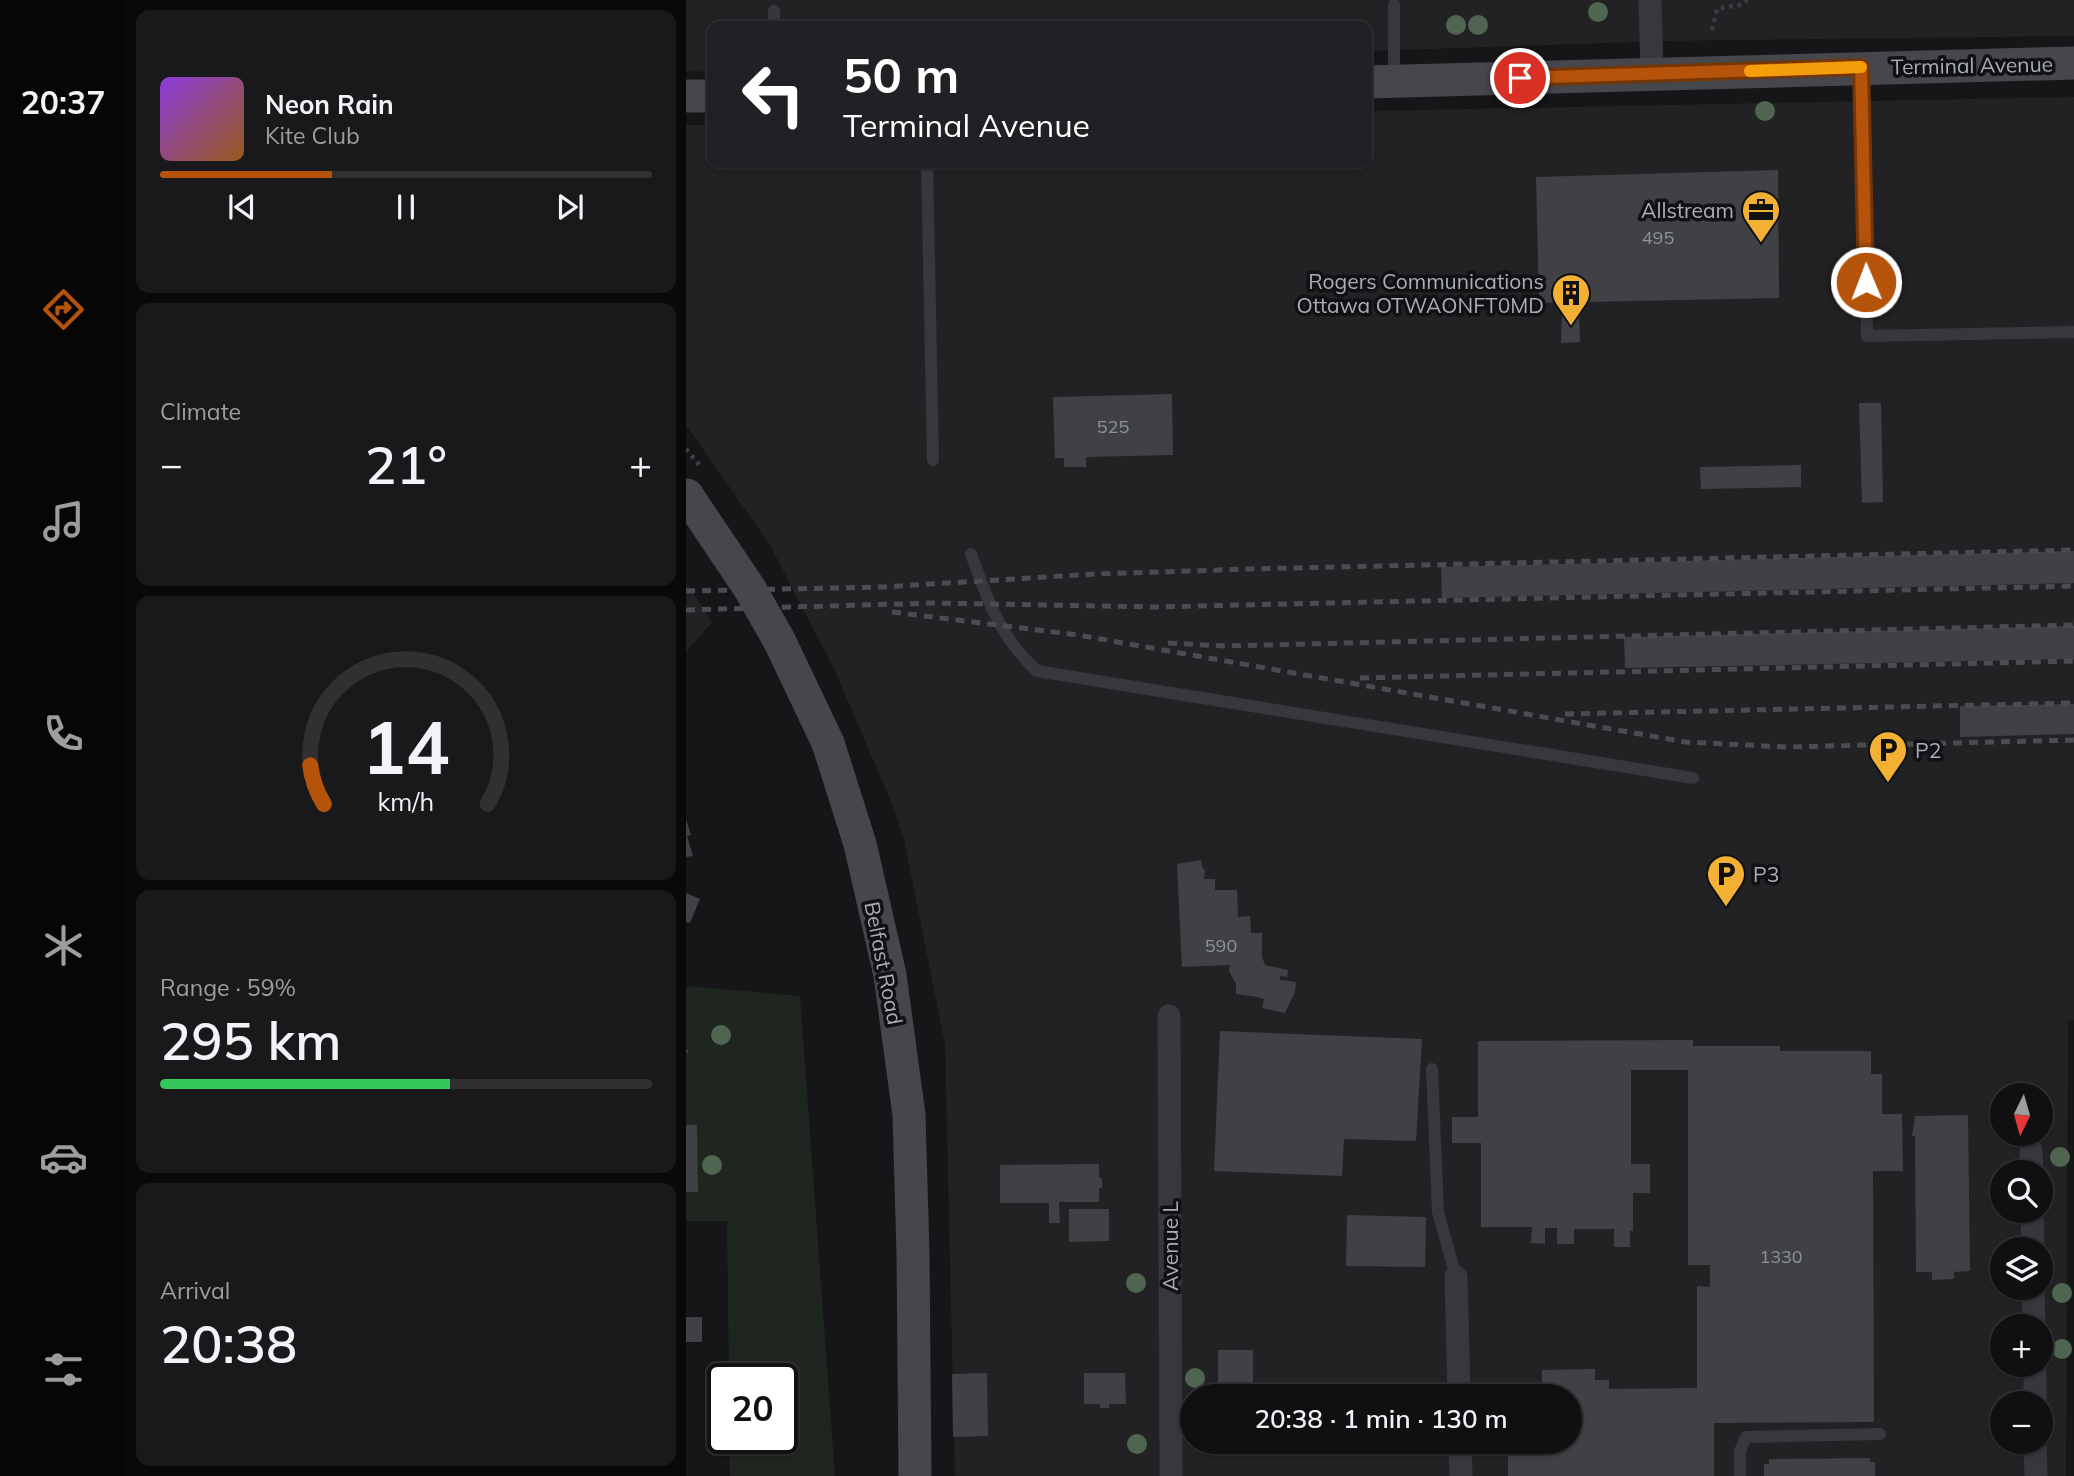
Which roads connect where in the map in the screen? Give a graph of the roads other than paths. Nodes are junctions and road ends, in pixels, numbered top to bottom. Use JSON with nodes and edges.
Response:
{"nodes":[{"id":1,"x":1650,"y":0,"type":"edge"},
{"id":2,"x":1394,"y":5,"type":"dead end"},
{"id":3,"x":774,"y":11,"type":"dead end"},
{"id":4,"x":774,"y":21,"type":"edge"},
{"id":5,"x":2074,"y":63,"type":"edge"},
{"id":6,"x":1861,"y":67,"type":"junction"},
{"id":7,"x":1652,"y":74,"type":"junction"},
{"id":8,"x":1380,"y":81,"type":"edge"},
{"id":9,"x":686,"y":96,"type":"edge"},
{"id":10,"x":707,"y":96,"type":"edge"},
{"id":11,"x":927,"y":168,"type":"edge"},
{"id":12,"x":2074,"y":332,"type":"edge"},
{"id":13,"x":933,"y":460,"type":"dead end"},
{"id":14,"x":686,"y":494,"type":"edge"},
{"id":15,"x":971,"y":554,"type":"dead end"},
{"id":16,"x":1693,"y":778,"type":"dead end"},
{"id":17,"x":1169,"y":1016,"type":"dead end"},
{"id":18,"x":1432,"y":1069,"type":"dead end"},
{"id":19,"x":1456,"y":1277,"type":"joint"},
{"id":20,"x":1459,"y":1384,"type":"edge"},
{"id":21,"x":1880,"y":1434,"type":"dead end"},
{"id":22,"x":1460,"y":1454,"type":"edge"},
{"id":23,"x":2035,"y":1454,"type":"edge"},
{"id":24,"x":915,"y":1476,"type":"edge"},
{"id":25,"x":1171,"y":1476,"type":"edge"},
{"id":26,"x":1461,"y":1476,"type":"edge"},
{"id":27,"x":1740,"y":1476,"type":"edge"},
{"id":28,"x":2036,"y":1476,"type":"edge"}],
"edges":[{"from":1,"to":7,"type":"street"},
{"from":2,"to":8,"type":"lane"},
{"from":3,"to":4,"type":"lane"},
{"from":5,"to":6,"type":"street","name":"Terminal Avenue"},
{"from":6,"to":7,"type":"street","name":"Terminal Avenue"},
{"from":6,"to":12,"type":"lane"},
{"from":7,"to":8,"type":"street","name":"Terminal Avenue"},
{"from":9,"to":10,"type":"street"},
{"from":11,"to":13,"type":"lane"},
{"from":14,"to":24,"type":"street","name":"Belfast Road","bridge":true},
{"from":15,"to":16,"type":"lane"},
{"from":17,"to":25,"type":"street","name":"Avenue L"},
{"from":18,"to":19,"type":"lane"},
{"from":19,"to":20,"type":"street"},
{"from":21,"to":27,"type":"lane"},
{"from":22,"to":26,"type":"street"},
{"from":23,"to":28,"type":"street"}]}
